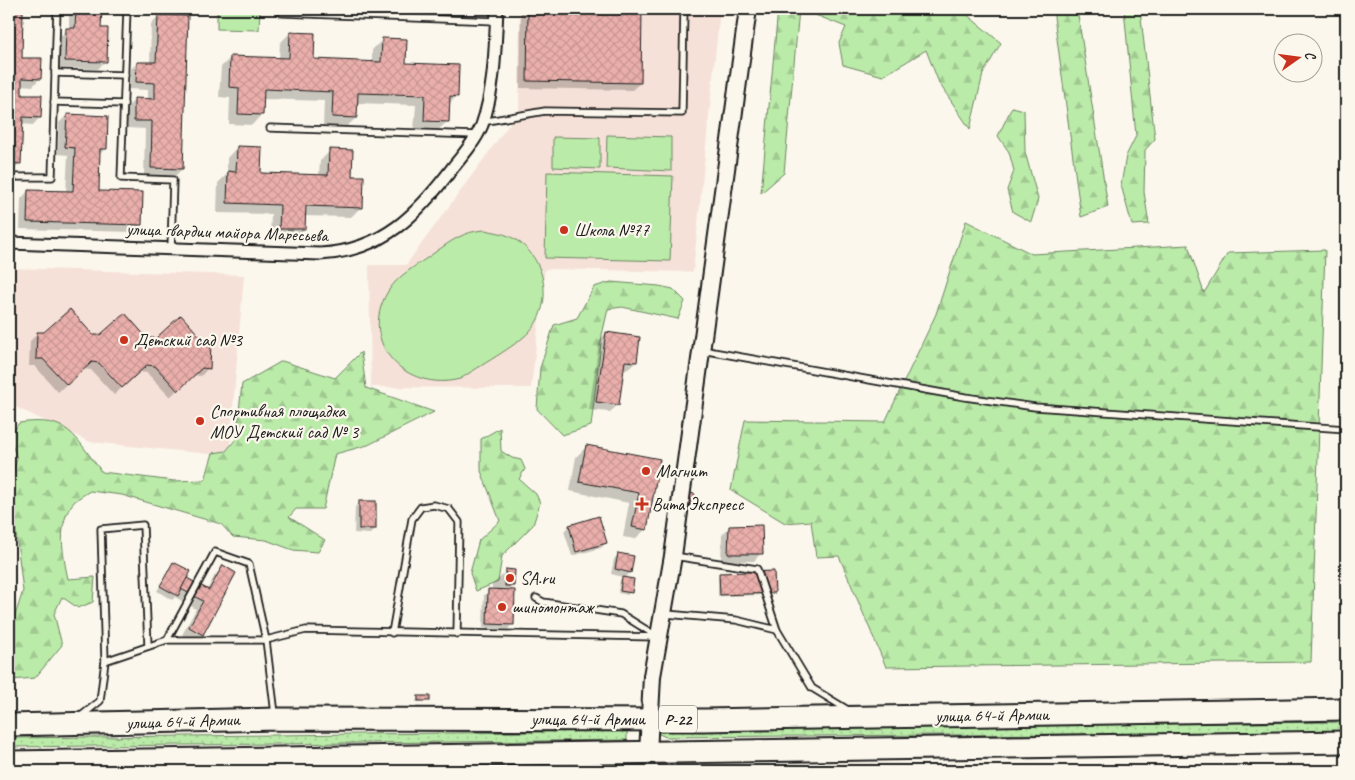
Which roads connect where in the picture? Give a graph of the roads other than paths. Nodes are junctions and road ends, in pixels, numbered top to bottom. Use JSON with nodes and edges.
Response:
{"nodes":[{"id":1,"x":57,"y":9,"type":"edge"},
{"id":2,"x":127,"y":9,"type":"edge"},
{"id":3,"x":497,"y":9,"type":"edge"},
{"id":4,"x":684,"y":9,"type":"edge"},
{"id":5,"x":748,"y":9,"type":"edge"},
{"id":6,"x":282,"y":13,"type":"dead end"},
{"id":7,"x":496,"y":21,"type":"junction"},
{"id":8,"x":55,"y":73,"type":"junction"},
{"id":9,"x":125,"y":75,"type":"junction"},
{"id":10,"x":54,"y":102,"type":"junction"},
{"id":11,"x":124,"y":104,"type":"junction"},
{"id":12,"x":482,"y":122,"type":"junction"},
{"id":13,"x":270,"y":128,"type":"dead end"},
{"id":14,"x":477,"y":135,"type":"junction"},
{"id":15,"x":9,"y":177,"type":"edge"},
{"id":16,"x":9,"y":243,"type":"edge"},
{"id":17,"x":171,"y":248,"type":"junction"},
{"id":18,"x":702,"y":350,"type":"junction"},
{"id":19,"x":1346,"y":429,"type":"edge"},
{"id":20,"x":673,"y":556,"type":"junction"},
{"id":21,"x":536,"y":598,"type":"dead end"},
{"id":22,"x":662,"y":614,"type":"junction"},
{"id":23,"x":777,"y":630,"type":"junction"},
{"id":24,"x":392,"y":633,"type":"junction"},
{"id":25,"x":457,"y":634,"type":"junction"},
{"id":26,"x":658,"y":637,"type":"junction"},
{"id":27,"x":167,"y":640,"type":"junction"},
{"id":28,"x":266,"y":640,"type":"junction"},
{"id":29,"x":148,"y":646,"type":"junction"},
{"id":30,"x":104,"y":661,"type":"junction"},
{"id":31,"x":1346,"y":709,"type":"edge"},
{"id":32,"x":859,"y":716,"type":"junction"},
{"id":33,"x":276,"y":719,"type":"junction"},
{"id":34,"x":649,"y":719,"type":"junction"},
{"id":35,"x":71,"y":724,"type":"junction"},
{"id":36,"x":9,"y":725,"type":"edge"},
{"id":37,"x":1346,"y":742,"type":"edge"},
{"id":38,"x":648,"y":754,"type":"junction"},
{"id":39,"x":9,"y":762,"type":"edge"},
{"id":40,"x":410,"y":764,"type":"edge"}],
"edges":[{"from":1,"to":8,"type":"lane"},
{"from":2,"to":9,"type":"lane"},
{"from":3,"to":7,"type":"street","name":"улица гвардии майора Маресьева"},
{"from":4,"to":12,"type":"lane"},
{"from":5,"to":18,"type":"main road"},
{"from":6,"to":7,"type":"lane"},
{"from":7,"to":12,"type":"street","name":"улица гвардии майора Маресьева"},
{"from":8,"to":9,"type":"lane"},
{"from":8,"to":10,"type":"lane"},
{"from":9,"to":11,"type":"lane"},
{"from":10,"to":11,"type":"lane"},
{"from":10,"to":15,"type":"lane"},
{"from":11,"to":17,"type":"lane"},
{"from":12,"to":14,"type":"street","name":"улица гвардии майора Маресьева"},
{"from":13,"to":14,"type":"lane"},
{"from":14,"to":17,"type":"street","name":"улица гвардии майора Маресьева"},
{"from":16,"to":17,"type":"street","name":"улица гвардии майора Маресьева"},
{"from":18,"to":19,"type":"lane"},
{"from":18,"to":20,"type":"main road"},
{"from":20,"to":22,"type":"main road"},
{"from":20,"to":23,"type":"lane"},
{"from":21,"to":26,"type":"lane"},
{"from":22,"to":23,"type":"lane"},
{"from":22,"to":26,"type":"main road"},
{"from":23,"to":32,"type":"lane"},
{"from":24,"to":25,"type":"lane"},
{"from":24,"to":25,"type":"lane"},
{"from":24,"to":28,"type":"lane"},
{"from":25,"to":26,"type":"lane"},
{"from":26,"to":34,"type":"main road"},
{"from":27,"to":28,"type":"lane"},
{"from":27,"to":28,"type":"lane"},
{"from":27,"to":29,"type":"lane"},
{"from":28,"to":33,"type":"lane"},
{"from":29,"to":30,"type":"lane"},
{"from":29,"to":30,"type":"lane"},
{"from":30,"to":35,"type":"lane"},
{"from":31,"to":32,"type":"highway","name":"улица 64-й Армии","number":"Р-22"},
{"from":32,"to":34,"type":"highway","name":"улица 64-й Армии","number":"Р-22"},
{"from":33,"to":34,"type":"highway","name":"улица 64-й Армии","number":"Р-22"},
{"from":33,"to":35,"type":"highway","name":"улица 64-й Армии","number":"Р-22"},
{"from":34,"to":38,"type":"main road"},
{"from":35,"to":36,"type":"highway","name":"улица 64-й Армии","number":"Р-22"},
{"from":37,"to":38,"type":"highway","name":"улица 64-й Армии","number":"Р-22"},
{"from":38,"to":40,"type":"highway","name":"улица 64-й Армии","number":"Р-22"},
{"from":39,"to":40,"type":"highway","name":"улица 64-й Армии","number":"Р-22"}]}
